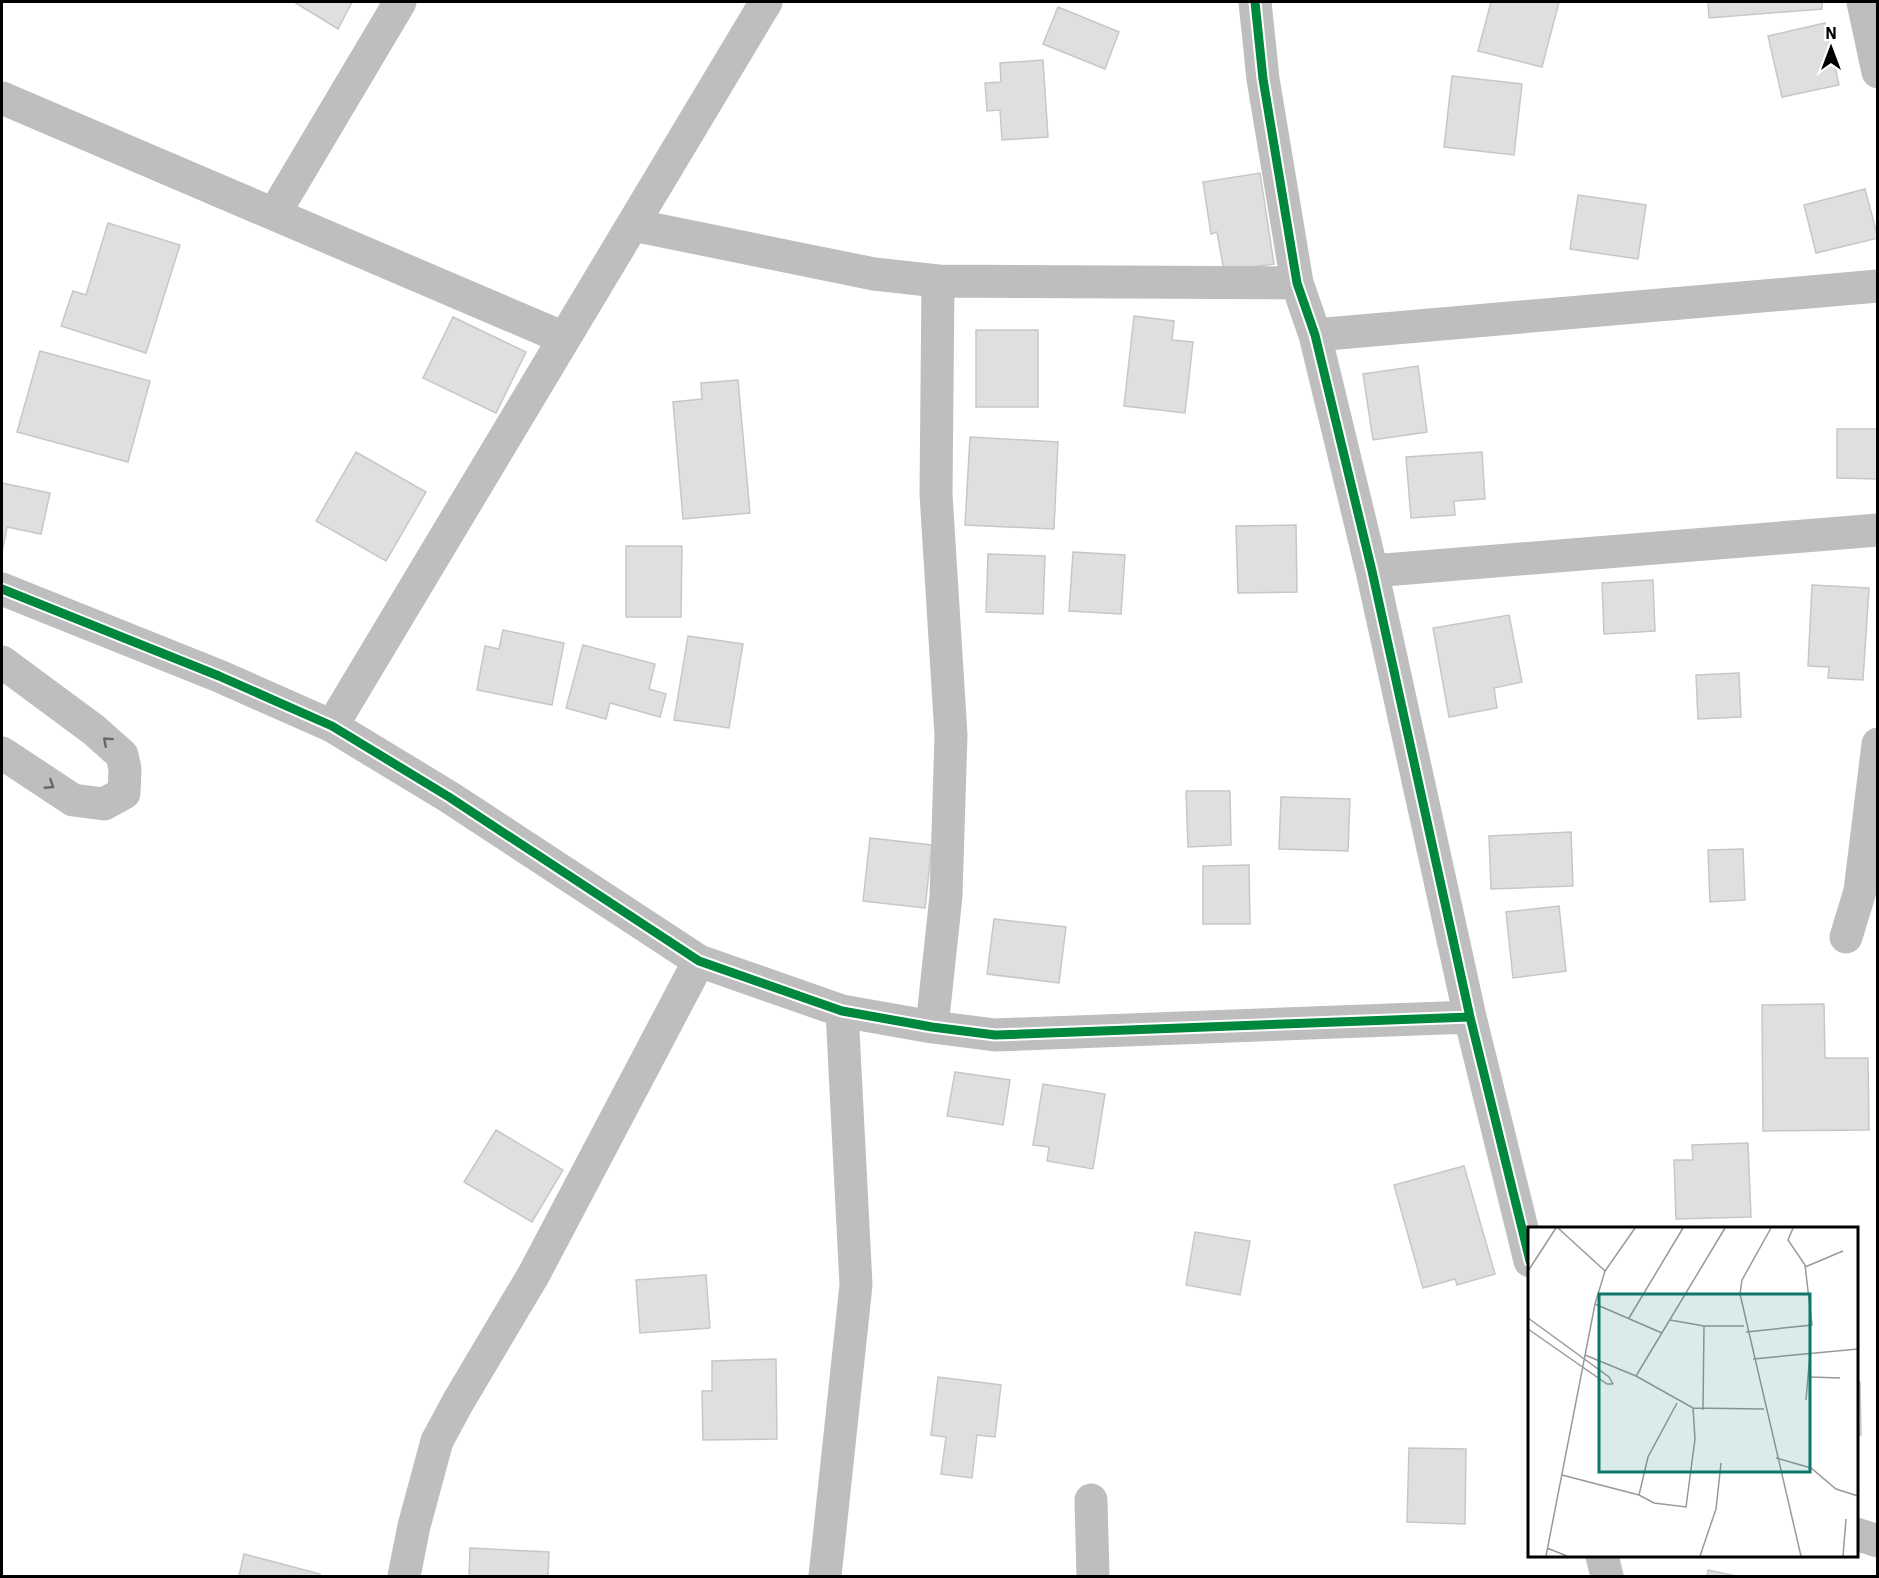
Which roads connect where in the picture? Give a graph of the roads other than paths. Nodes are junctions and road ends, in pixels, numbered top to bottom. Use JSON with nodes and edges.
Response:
{"nodes":[{"id":1,"x":400,"y":2,"type":"edge"},
{"id":2,"x":766,"y":2,"type":"edge"},
{"id":3,"x":1255,"y":2,"type":"edge"},
{"id":4,"x":1863,"y":2,"type":"edge"},
{"id":5,"x":1878,"y":72,"type":"edge"},
{"id":6,"x":2,"y":98,"type":"edge"},
{"id":7,"x":274,"y":214,"type":"junction"},
{"id":8,"x":633,"y":225,"type":"junction"},
{"id":9,"x":938,"y":281,"type":"junction"},
{"id":10,"x":1297,"y":283,"type":"junction"},
{"id":11,"x":1878,"y":286,"type":"edge"},
{"id":12,"x":1315,"y":335,"type":"junction"},
{"id":13,"x":564,"y":338,"type":"junction"},
{"id":14,"x":1878,"y":530,"type":"edge"},
{"id":15,"x":1372,"y":571,"type":"junction"},
{"id":16,"x":2,"y":589,"type":"edge"},
{"id":17,"x":2,"y":662,"type":"edge"},
{"id":18,"x":333,"y":726,"type":"junction"},
{"id":19,"x":1878,"y":744,"type":"edge"},
{"id":20,"x":2,"y":753,"type":"edge"},
{"id":21,"x":1846,"y":938,"type":"dead end"},
{"id":22,"x":699,"y":962,"type":"junction"},
{"id":23,"x":842,"y":1011,"type":"junction"},
{"id":24,"x":1470,"y":1017,"type":"junction"},
{"id":25,"x":932,"y":1027,"type":"junction"},
{"id":26,"x":1528,"y":1253,"type":"edge"},
{"id":27,"x":1091,"y":1500,"type":"dead end"},
{"id":28,"x":1858,"y":1534,"type":"edge"},
{"id":29,"x":1878,"y":1541,"type":"edge"},
{"id":30,"x":1602,"y":1557,"type":"edge"},
{"id":31,"x":404,"y":1576,"type":"edge"},
{"id":32,"x":825,"y":1576,"type":"edge"},
{"id":33,"x":1093,"y":1576,"type":"edge"},
{"id":34,"x":1607,"y":1576,"type":"edge"}],
"edges":[{"from":1,"to":7,"type":"street"},
{"from":2,"to":8,"type":"street"},
{"from":3,"to":10,"type":"street"},
{"from":4,"to":5,"type":"street"},
{"from":6,"to":7,"type":"street"},
{"from":7,"to":13,"type":"street"},
{"from":8,"to":9,"type":"street"},
{"from":8,"to":13,"type":"street"},
{"from":9,"to":10,"type":"street"},
{"from":9,"to":25,"type":"street"},
{"from":10,"to":12,"type":"street"},
{"from":11,"to":12,"type":"street"},
{"from":12,"to":15,"type":"street"},
{"from":13,"to":18,"type":"street"},
{"from":14,"to":15,"type":"street"},
{"from":15,"to":24,"type":"street"},
{"from":16,"to":18,"type":"street"},
{"from":20,"to":17,"type":"street","one_way":true},
{"from":18,"to":22,"type":"street"},
{"from":19,"to":21,"type":"street"},
{"from":22,"to":23,"type":"street"},
{"from":22,"to":31,"type":"street"},
{"from":23,"to":25,"type":"street"},
{"from":23,"to":32,"type":"street"},
{"from":24,"to":25,"type":"street"},
{"from":24,"to":26,"type":"street"},
{"from":27,"to":33,"type":"street"},
{"from":28,"to":29,"type":"street"},
{"from":30,"to":34,"type":"street"}]}
